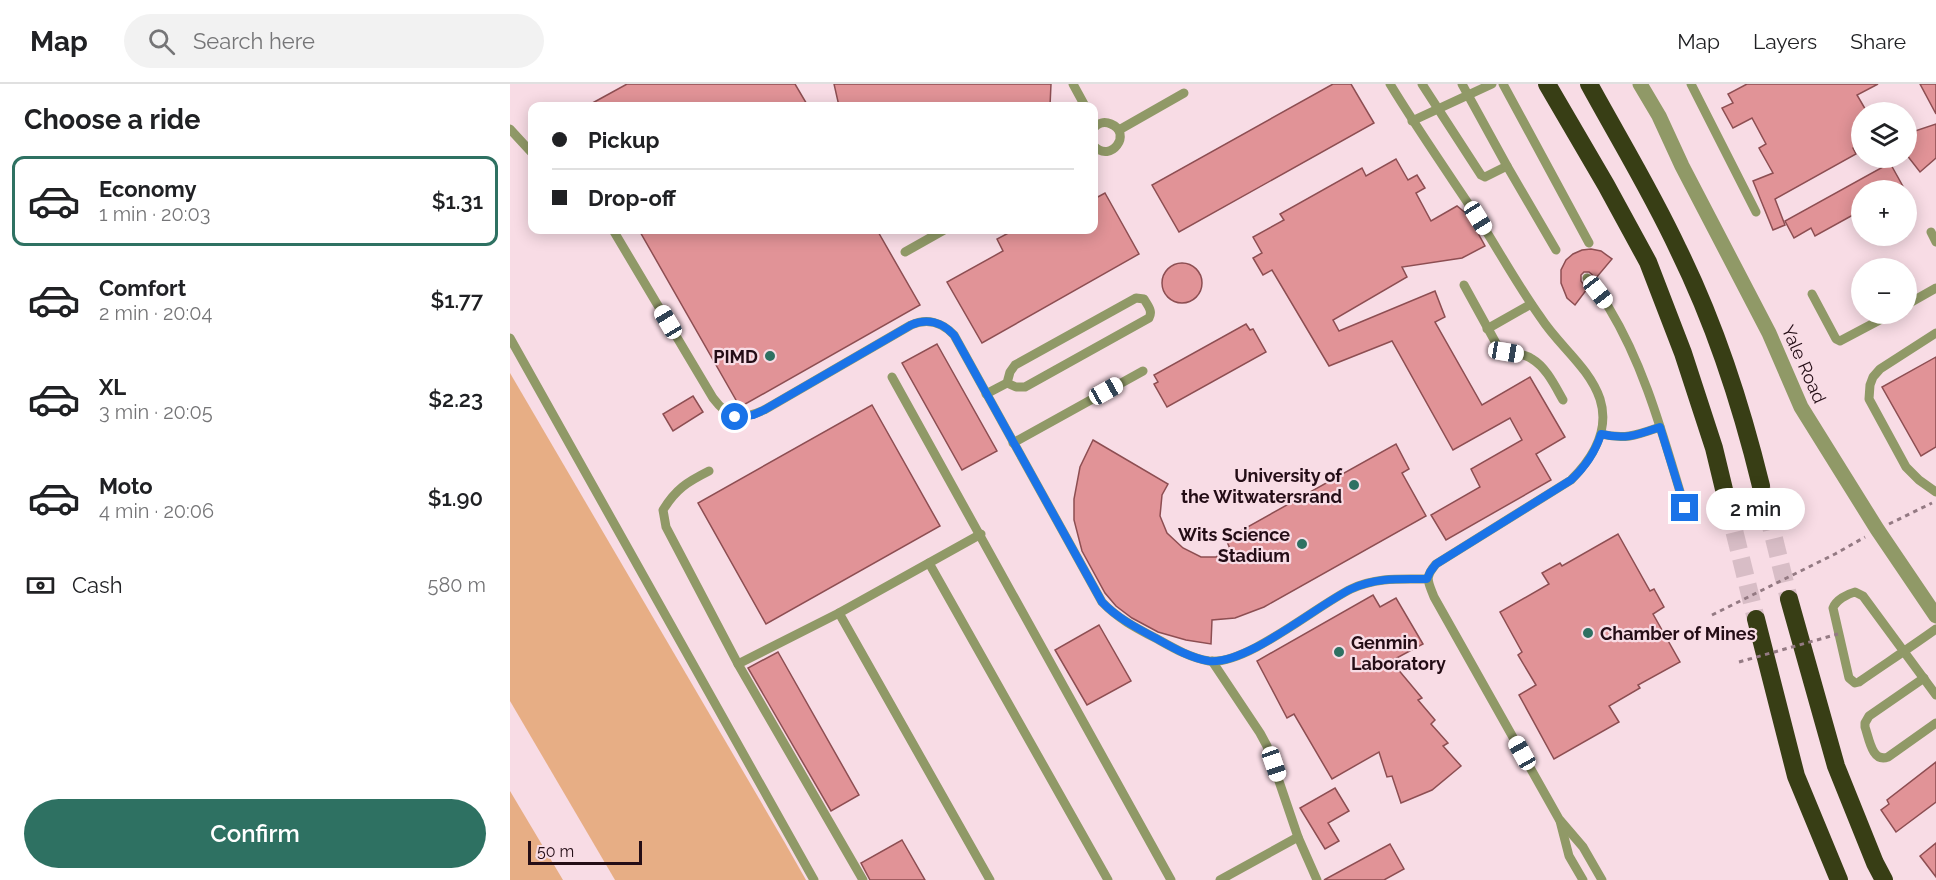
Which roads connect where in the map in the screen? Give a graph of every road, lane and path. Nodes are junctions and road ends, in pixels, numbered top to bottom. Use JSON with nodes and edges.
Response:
{"nodes":[{"id":1,"x":1072,"y":84,"type":"edge"},
{"id":2,"x":1390,"y":84,"type":"edge"},
{"id":3,"x":1422,"y":84,"type":"edge"},
{"id":4,"x":1462,"y":84,"type":"edge"},
{"id":5,"x":1492,"y":84,"type":"edge"},
{"id":6,"x":1503,"y":84,"type":"edge"},
{"id":7,"x":1547,"y":84,"type":"edge"},
{"id":8,"x":1589,"y":84,"type":"edge"},
{"id":9,"x":1640,"y":84,"type":"edge"},
{"id":10,"x":1652,"y":84,"type":"edge"},
{"id":11,"x":1694,"y":85,"type":"edge"},
{"id":12,"x":1184,"y":93,"type":"dead end"},
{"id":13,"x":1468,"y":95,"type":"junction"},
{"id":14,"x":1083,"y":102,"type":"edge"},
{"id":15,"x":1437,"y":109,"type":"junction"},
{"id":16,"x":1659,"y":116,"type":"junction"},
{"id":17,"x":1412,"y":121,"type":"junction"},
{"id":18,"x":1098,"y":124,"type":"edge"},
{"id":19,"x":510,"y":129,"type":"edge"},
{"id":20,"x":1119,"y":130,"type":"junction"},
{"id":21,"x":528,"y":149,"type":"edge"},
{"id":22,"x":1098,"y":151,"type":"edge"},
{"id":23,"x":1507,"y":166,"type":"junction"},
{"id":24,"x":1756,"y":212,"type":"dead end"},
{"id":25,"x":1931,"y":232,"type":"dead end"},
{"id":26,"x":615,"y":234,"type":"edge"},
{"id":27,"x":937,"y":234,"type":"edge"},
{"id":28,"x":1936,"y":242,"type":"edge"},
{"id":29,"x":1588,"y":243,"type":"dead end"},
{"id":30,"x":1556,"y":250,"type":"dead end"},
{"id":31,"x":905,"y":252,"type":"dead end"},
{"id":32,"x":1587,"y":278,"type":"dead end"},
{"id":33,"x":1464,"y":285,"type":"dead end"},
{"id":34,"x":1936,"y":288,"type":"edge"},
{"id":35,"x":1812,"y":294,"type":"dead end"},
{"id":36,"x":1917,"y":299,"type":"edge"},
{"id":37,"x":1531,"y":304,"type":"junction"},
{"id":38,"x":1873,"y":324,"type":"edge"},
{"id":39,"x":1487,"y":329,"type":"junction"},
{"id":40,"x":1936,"y":333,"type":"edge"},
{"id":41,"x":510,"y":338,"type":"edge"},
{"id":42,"x":1143,"y":371,"type":"dead end"},
{"id":43,"x":892,"y":377,"type":"dead end"},
{"id":44,"x":1007,"y":383,"type":"junction"},
{"id":45,"x":986,"y":394,"type":"junction"},
{"id":46,"x":1563,"y":400,"type":"dead end"},
{"id":47,"x":1660,"y":427,"type":"junction"},
{"id":48,"x":1601,"y":434,"type":"junction"},
{"id":49,"x":1013,"y":442,"type":"junction"},
{"id":50,"x":709,"y":471,"type":"dead end"},
{"id":51,"x":1761,"y":486,"type":"tunnel mouth"},
{"id":52,"x":1936,"y":492,"type":"edge"},
{"id":53,"x":1728,"y":506,"type":"tunnel mouth"},
{"id":54,"x":1685,"y":508,"type":"dead end"},
{"id":55,"x":981,"y":534,"type":"junction"},
{"id":56,"x":1835,"y":555,"type":"dead end"},
{"id":57,"x":929,"y":563,"type":"junction"},
{"id":58,"x":1427,"y":579,"type":"junction"},
{"id":59,"x":1789,"y":600,"type":"tunnel mouth"},
{"id":60,"x":839,"y":612,"type":"junction"},
{"id":61,"x":1712,"y":615,"type":"dead end"},
{"id":62,"x":1936,"y":615,"type":"edge"},
{"id":63,"x":1756,"y":619,"type":"tunnel mouth"},
{"id":64,"x":1936,"y":629,"type":"edge"},
{"id":65,"x":1838,"y":634,"type":"junction"},
{"id":66,"x":1904,"y":651,"type":"junction"},
{"id":67,"x":1212,"y":661,"type":"junction"},
{"id":68,"x":1738,"y":662,"type":"dead end"},
{"id":69,"x":738,"y":664,"type":"junction"},
{"id":70,"x":1924,"y":678,"type":"junction"},
{"id":71,"x":1936,"y":695,"type":"edge"},
{"id":72,"x":1936,"y":723,"type":"edge"},
{"id":73,"x":1559,"y":819,"type":"junction"},
{"id":74,"x":1298,"y":837,"type":"junction"},
{"id":75,"x":814,"y":880,"type":"edge"},
{"id":76,"x":863,"y":880,"type":"edge"},
{"id":77,"x":990,"y":880,"type":"edge"},
{"id":78,"x":1108,"y":880,"type":"edge"},
{"id":79,"x":1171,"y":880,"type":"edge"},
{"id":80,"x":1220,"y":880,"type":"edge"},
{"id":81,"x":1317,"y":880,"type":"edge"},
{"id":82,"x":1583,"y":880,"type":"edge"},
{"id":83,"x":1602,"y":880,"type":"edge"},
{"id":84,"x":1839,"y":880,"type":"edge"},
{"id":85,"x":1884,"y":880,"type":"edge"}],
"edges":[{"from":1,"to":14,"type":"lane"},
{"from":2,"to":17,"type":"lane"},
{"from":3,"to":15,"type":"lane"},
{"from":4,"to":13,"type":"lane"},
{"from":5,"to":13,"type":"lane"},
{"from":6,"to":29,"type":"lane"},
{"from":7,"to":53,"type":"highway"},
{"from":8,"to":51,"type":"highway"},
{"from":9,"to":16,"type":"street","name":"Yale Road"},
{"from":10,"to":16,"type":"street","name":"Yale Road"},
{"from":11,"to":24,"type":"lane"},
{"from":12,"to":20,"type":"lane"},
{"from":13,"to":15,"type":"lane"},
{"from":13,"to":23,"type":"lane"},
{"from":15,"to":17,"type":"lane"},
{"from":15,"to":23,"type":"lane"},
{"from":16,"to":62,"type":"street","name":"Yale Road"},
{"from":17,"to":37,"type":"lane"},
{"from":18,"to":20,"type":"lane"},
{"from":19,"to":21,"type":"lane"},
{"from":20,"to":22,"type":"lane"},
{"from":23,"to":30,"type":"lane"},
{"from":25,"to":28,"type":"lane"},
{"from":26,"to":45,"type":"lane"},
{"from":27,"to":31,"type":"lane"},
{"from":32,"to":47,"type":"lane"},
{"from":33,"to":39,"type":"lane"},
{"from":34,"to":36,"type":"lane"},
{"from":35,"to":38,"type":"lane"},
{"from":37,"to":39,"type":"lane"},
{"from":37,"to":48,"type":"lane"},
{"from":39,"to":46,"type":"lane"},
{"from":40,"to":52,"type":"lane"},
{"from":41,"to":75,"type":"lane"},
{"from":42,"to":49,"type":"lane"},
{"from":43,"to":55,"type":"lane"},
{"from":44,"to":44,"type":"lane"},
{"from":44,"to":45,"type":"lane"},
{"from":45,"to":49,"type":"lane"},
{"from":47,"to":48,"type":"lane"},
{"from":47,"to":54,"type":"lane"},
{"from":48,"to":58,"type":"lane"},
{"from":49,"to":67,"type":"lane"},
{"from":50,"to":69,"type":"lane"},
{"from":55,"to":57,"type":"lane"},
{"from":55,"to":79,"type":"lane"},
{"from":56,"to":61,"type":"path"},
{"from":57,"to":60,"type":"lane"},
{"from":57,"to":78,"type":"lane"},
{"from":58,"to":67,"type":"lane"},
{"from":58,"to":73,"type":"lane"},
{"from":59,"to":85,"type":"highway"},
{"from":60,"to":69,"type":"lane"},
{"from":60,"to":77,"type":"lane"},
{"from":63,"to":84,"type":"highway"},
{"from":64,"to":66,"type":"lane"},
{"from":65,"to":66,"type":"lane"},
{"from":65,"to":66,"type":"lane"},
{"from":65,"to":68,"type":"path","bridge":true},
{"from":66,"to":70,"type":"lane"},
{"from":67,"to":74,"type":"lane"},
{"from":69,"to":76,"type":"lane"},
{"from":70,"to":71,"type":"lane"},
{"from":70,"to":72,"type":"lane"},
{"from":73,"to":82,"type":"lane"},
{"from":73,"to":83,"type":"lane"},
{"from":74,"to":80,"type":"lane"},
{"from":74,"to":81,"type":"lane"}]}
